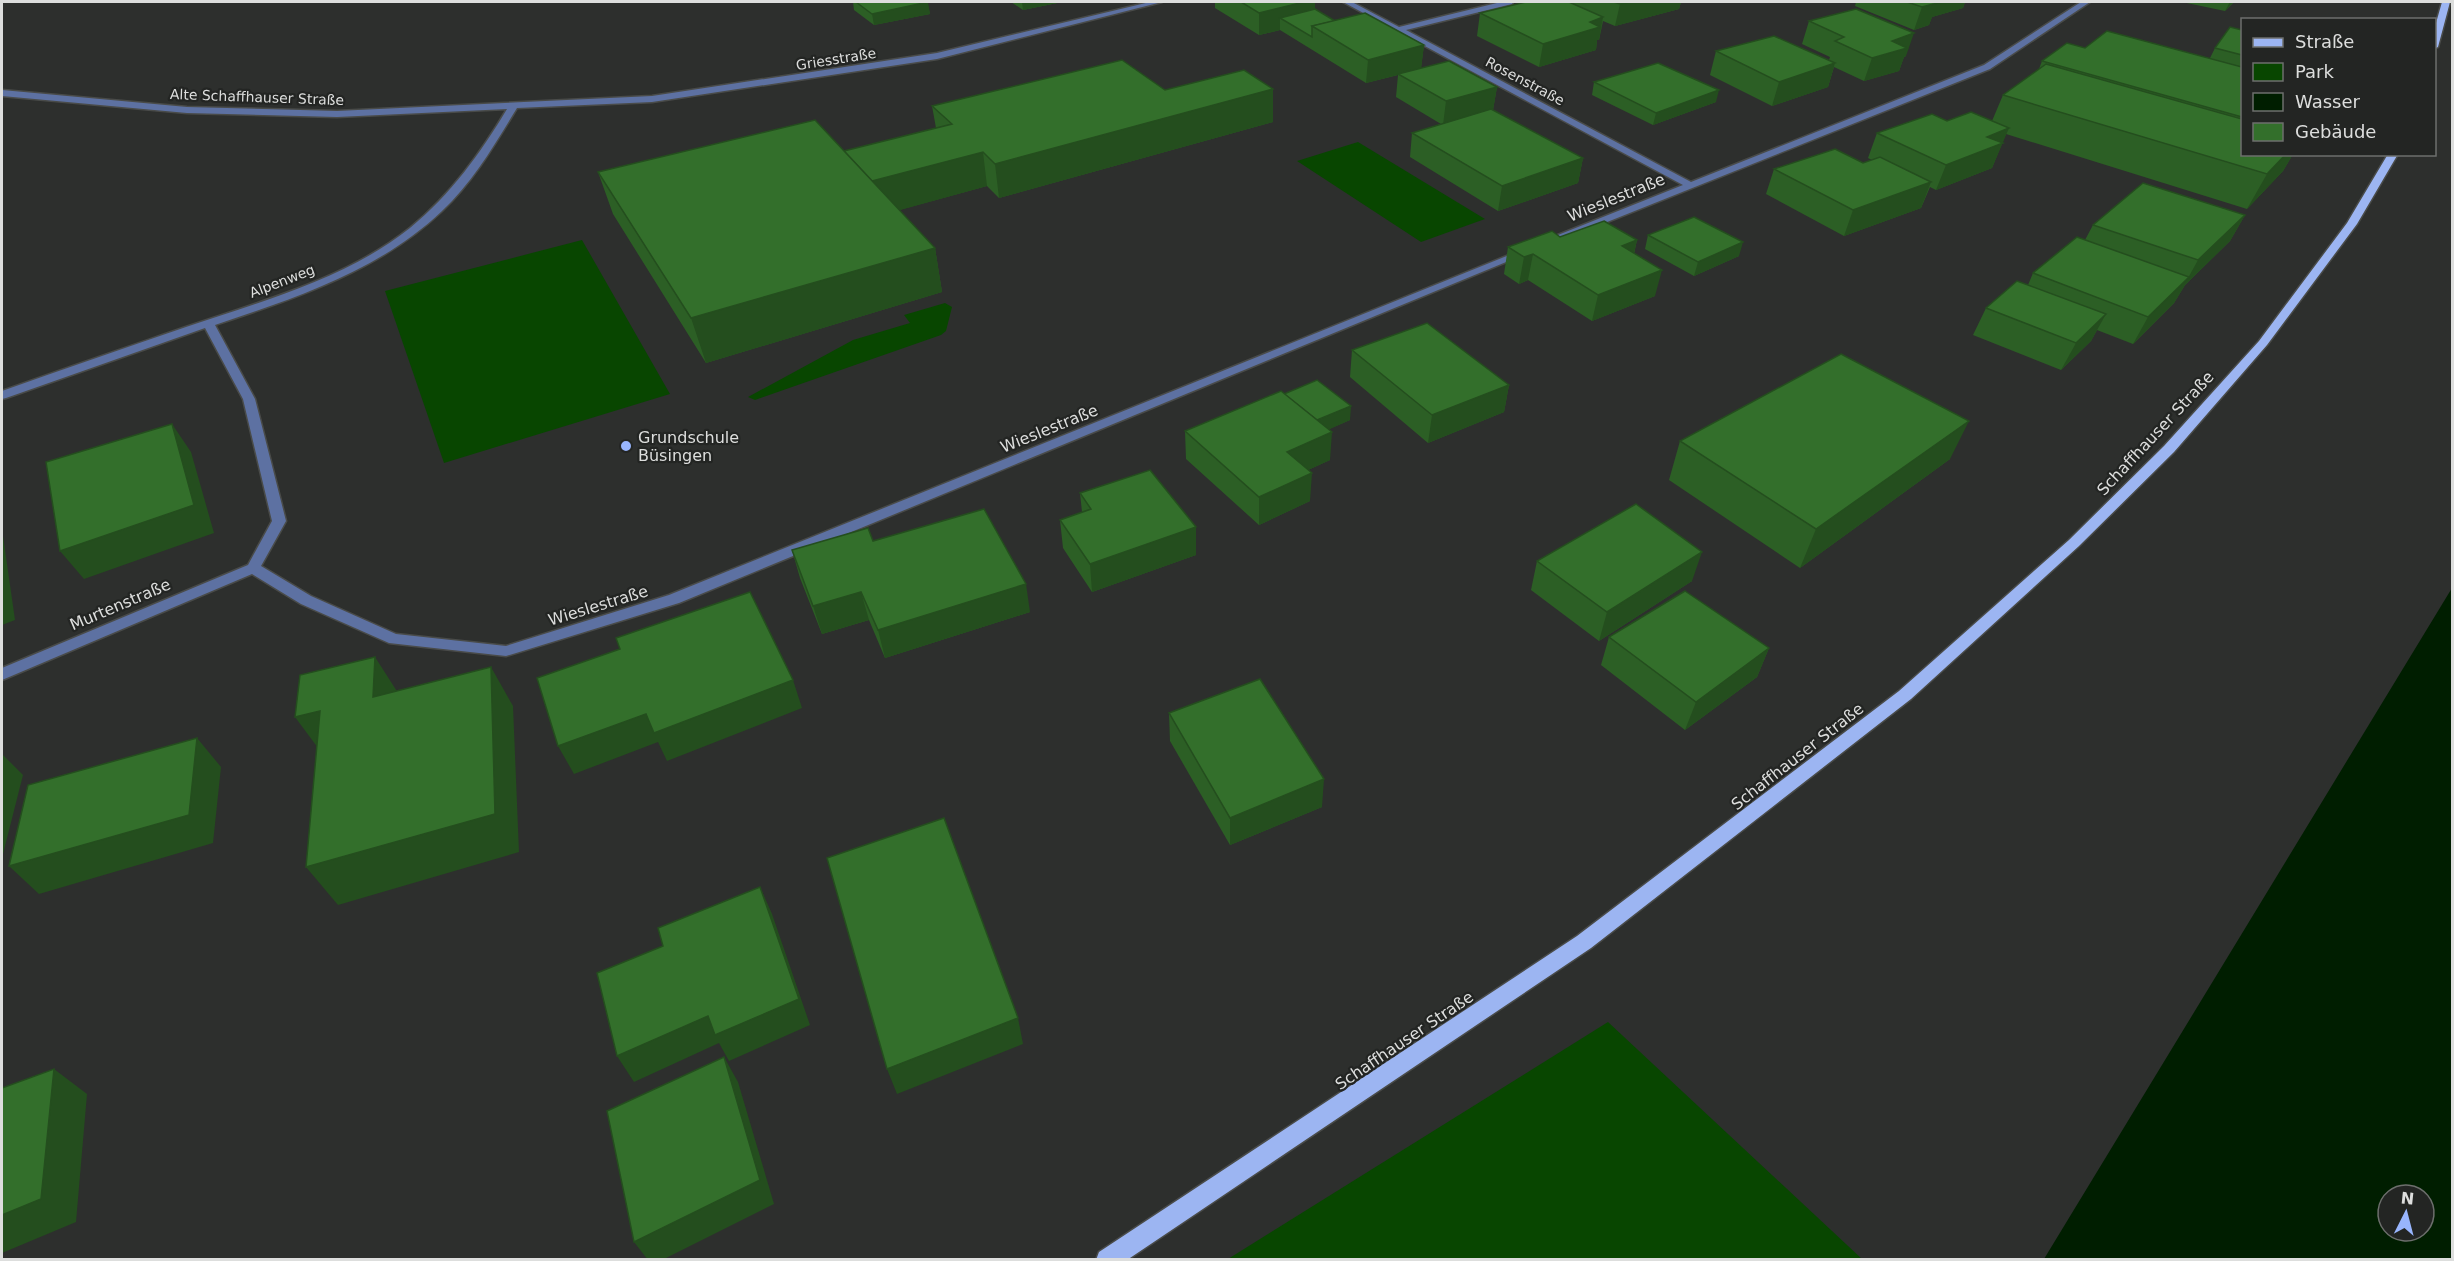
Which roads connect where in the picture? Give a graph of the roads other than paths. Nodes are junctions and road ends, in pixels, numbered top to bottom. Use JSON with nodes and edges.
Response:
{"nodes":[{"id":1,"x":1158,"y":2,"type":"edge"},
{"id":2,"x":1347,"y":2,"type":"edge"},
{"id":3,"x":1509,"y":2,"type":"edge"},
{"id":4,"x":2086,"y":2,"type":"edge"},
{"id":5,"x":2446,"y":2,"type":"edge"},
{"id":6,"x":1400,"y":28,"type":"junction"},
{"id":7,"x":2436,"y":40,"type":"edge"},
{"id":8,"x":2,"y":93,"type":"edge"},
{"id":9,"x":513,"y":107,"type":"junction"},
{"id":10,"x":2392,"y":156,"type":"edge"},
{"id":11,"x":1690,"y":184,"type":"junction"},
{"id":12,"x":208,"y":323,"type":"junction"},
{"id":13,"x":2,"y":395,"type":"edge"},
{"id":14,"x":253,"y":568,"type":"junction"},
{"id":15,"x":2,"y":674,"type":"edge"},
{"id":16,"x":1107,"y":1260,"type":"edge"}],
"edges":[{"from":1,"to":9,"type":"street","name":"Griesstraße"},
{"from":2,"to":6,"type":"street","name":"Rosenstraße"},
{"from":3,"to":6,"type":"street"},
{"from":4,"to":11,"type":"street","name":"Wieslestraße"},
{"from":5,"to":7,"type":"main road"},
{"from":6,"to":11,"type":"street","name":"Rosenstraße"},
{"from":8,"to":9,"type":"street","name":"Alte Schaffhauser Straße"},
{"from":9,"to":12,"type":"street","name":"Alpenweg"},
{"from":10,"to":16,"type":"main road","name":"Schaffhauser Straße"},
{"from":11,"to":14,"type":"street","name":"Wieslestraße"},
{"from":12,"to":13,"type":"street","name":"Alpenweg"},
{"from":12,"to":14,"type":"street"},
{"from":14,"to":15,"type":"street","name":"Murtenstraße"}]}
